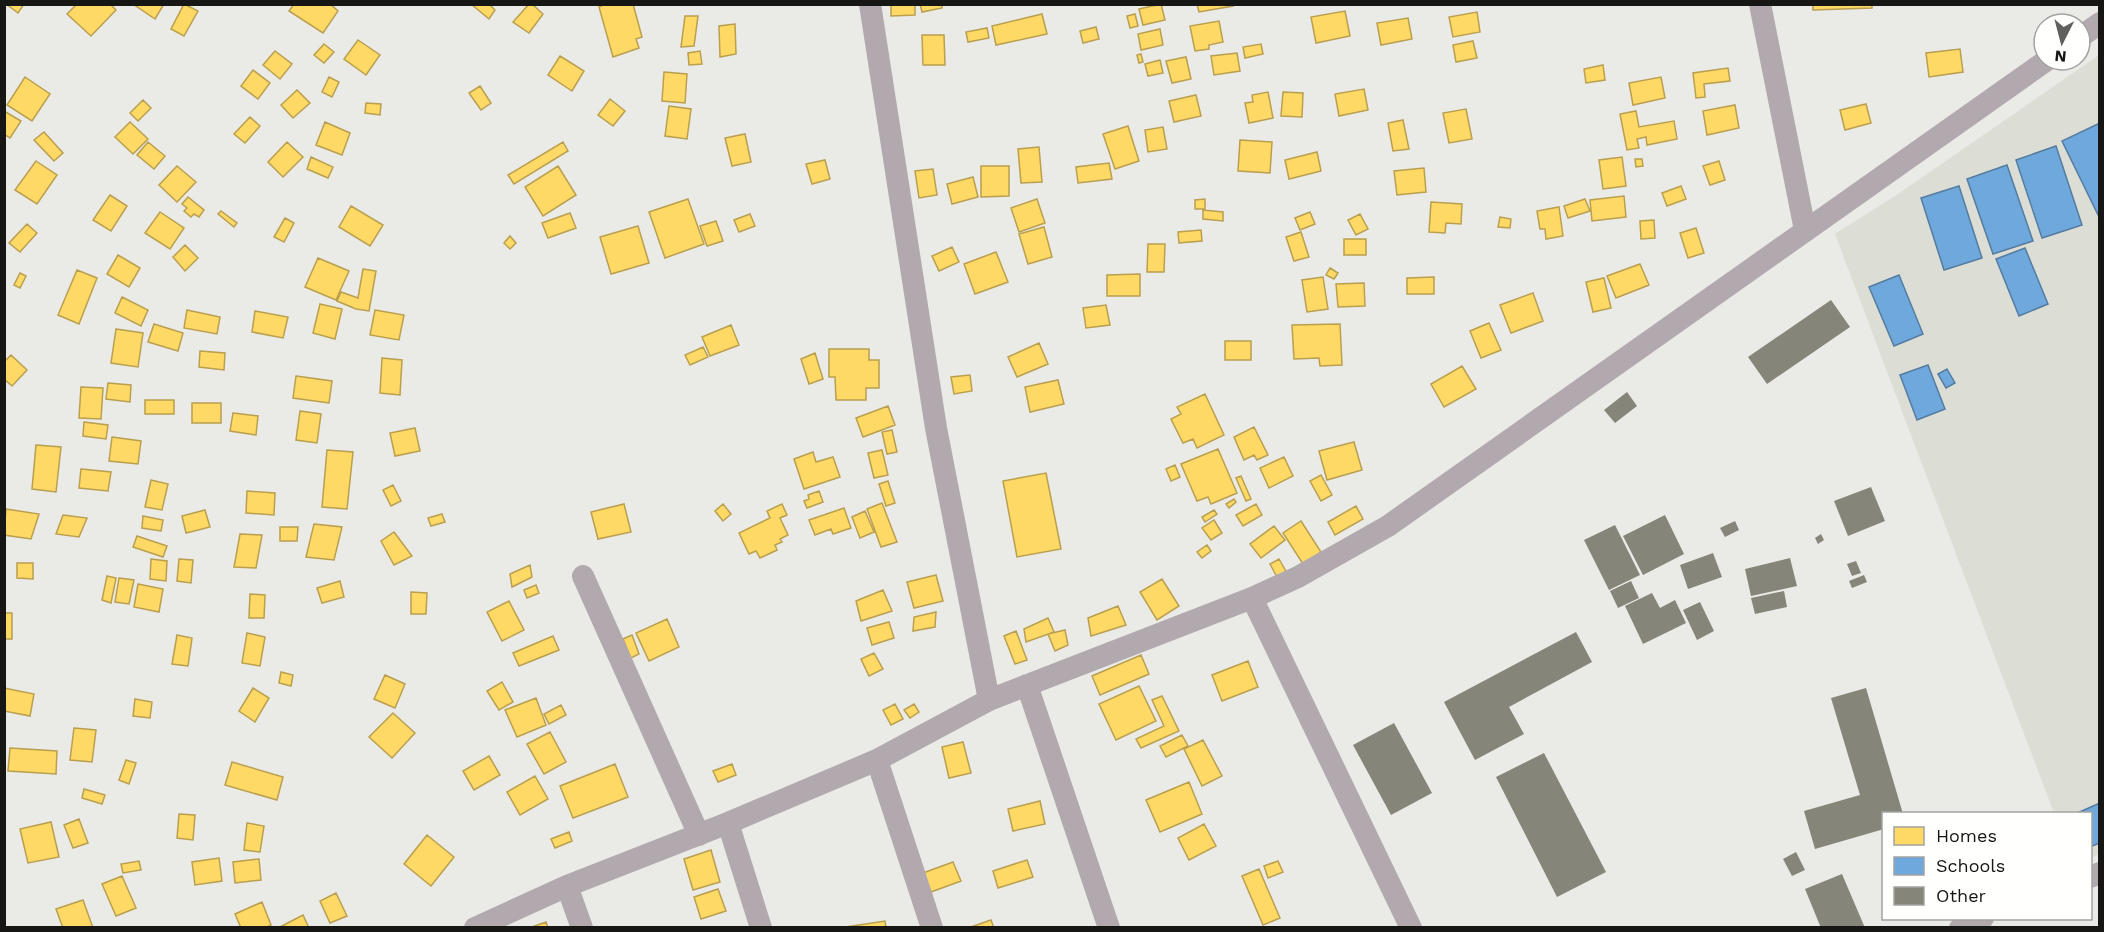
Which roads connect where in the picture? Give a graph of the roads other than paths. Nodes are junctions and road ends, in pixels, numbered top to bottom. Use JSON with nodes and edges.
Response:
{"nodes":[{"id":1,"x":870,"y":4,"type":"edge"},
{"id":2,"x":1760,"y":4,"type":"edge"},
{"id":3,"x":2032,"y":71,"type":"edge"},
{"id":4,"x":1805,"y":230,"type":"junction"},
{"id":5,"x":583,"y":576,"type":"dead end"},
{"id":6,"x":1252,"y":598,"type":"junction"},
{"id":7,"x":1027,"y":685,"type":"junction"},
{"id":8,"x":989,"y":700,"type":"junction"},
{"id":9,"x":877,"y":760,"type":"junction"},
{"id":10,"x":728,"y":823,"type":"junction"},
{"id":11,"x":699,"y":835,"type":"junction"},
{"id":12,"x":567,"y":886,"type":"junction"},
{"id":13,"x":1978,"y":920,"type":"edge"},
{"id":14,"x":475,"y":927,"type":"edge"},
{"id":15,"x":582,"y":927,"type":"edge"},
{"id":16,"x":761,"y":927,"type":"edge"},
{"id":17,"x":932,"y":927,"type":"edge"},
{"id":18,"x":1108,"y":927,"type":"edge"},
{"id":19,"x":1411,"y":927,"type":"edge"},
{"id":20,"x":1960,"y":927,"type":"edge"}],
"edges":[{"from":1,"to":8,"type":"street"},
{"from":2,"to":4,"type":"street"},
{"from":3,"to":4,"type":"street"},
{"from":4,"to":6,"type":"street"},
{"from":5,"to":11,"type":"street"},
{"from":6,"to":7,"type":"street"},
{"from":6,"to":19,"type":"street"},
{"from":7,"to":8,"type":"street"},
{"from":7,"to":18,"type":"street"},
{"from":8,"to":9,"type":"street"},
{"from":9,"to":10,"type":"street"},
{"from":9,"to":17,"type":"street"},
{"from":10,"to":11,"type":"street"},
{"from":10,"to":16,"type":"street"},
{"from":11,"to":12,"type":"street"},
{"from":12,"to":14,"type":"street"},
{"from":12,"to":15,"type":"street"},
{"from":13,"to":20,"type":"street"}]}
